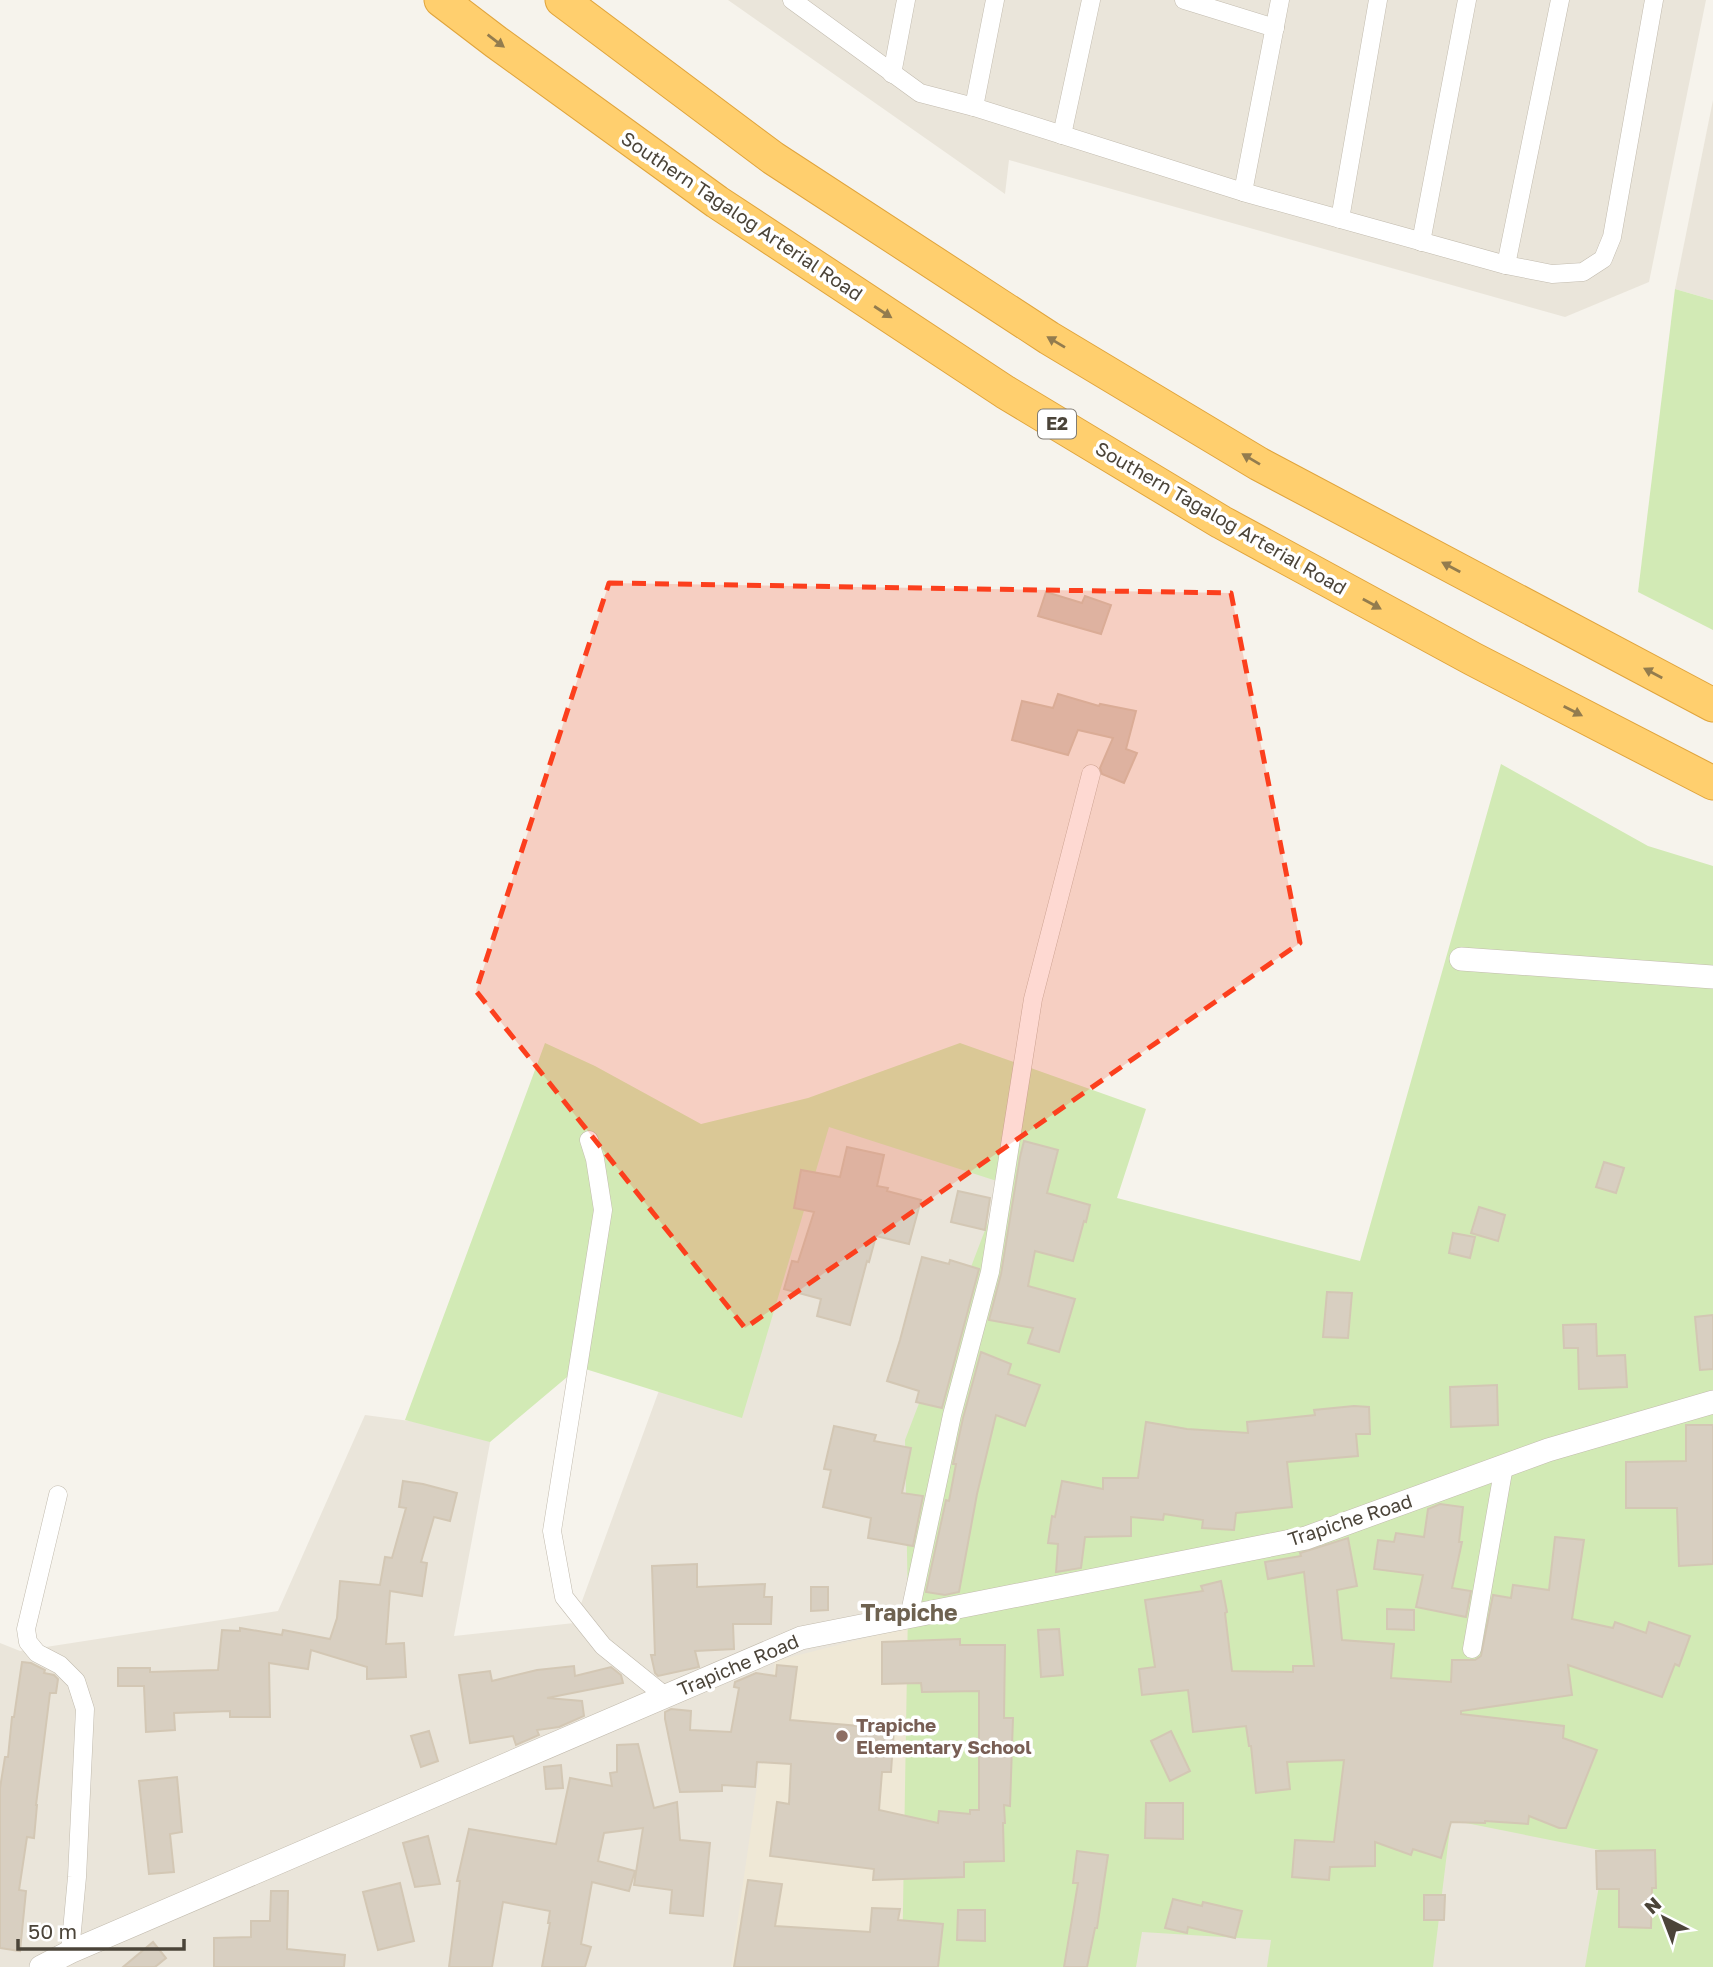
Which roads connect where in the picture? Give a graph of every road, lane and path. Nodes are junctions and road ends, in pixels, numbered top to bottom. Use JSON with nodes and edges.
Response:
{"nodes":[{"id":1,"x":442,"y":0,"type":"edge"},
{"id":2,"x":562,"y":0,"type":"edge"},
{"id":3,"x":792,"y":0,"type":"edge"},
{"id":4,"x":906,"y":0,"type":"edge"},
{"id":5,"x":995,"y":0,"type":"edge"},
{"id":6,"x":1091,"y":0,"type":"edge"},
{"id":7,"x":1280,"y":0,"type":"edge"},
{"id":8,"x":1378,"y":0,"type":"edge"},
{"id":9,"x":1466,"y":0,"type":"edge"},
{"id":10,"x":1560,"y":0,"type":"edge"},
{"id":11,"x":1654,"y":0,"type":"edge"},
{"id":12,"x":1190,"y":1,"type":"edge"},
{"id":13,"x":817,"y":8,"type":"edge"},
{"id":14,"x":1275,"y":28,"type":"junction"},
{"id":15,"x":892,"y":74,"type":"junction"},
{"id":16,"x":974,"y":107,"type":"junction"},
{"id":17,"x":1062,"y":135,"type":"junction"},
{"id":18,"x":1243,"y":192,"type":"junction"},
{"id":19,"x":1340,"y":219,"type":"junction"},
{"id":20,"x":1421,"y":242,"type":"junction"},
{"id":21,"x":1506,"y":265,"type":"junction"},
{"id":22,"x":1713,"y":705,"type":"edge"},
{"id":23,"x":1091,"y":774,"type":"dead end"},
{"id":24,"x":1713,"y":783,"type":"edge"},
{"id":25,"x":1461,"y":960,"type":"dead end"},
{"id":26,"x":1713,"y":977,"type":"edge"},
{"id":27,"x":589,"y":1140,"type":"dead end"},
{"id":28,"x":1713,"y":1402,"type":"edge"},
{"id":29,"x":1504,"y":1466,"type":"junction"},
{"id":30,"x":58,"y":1495,"type":"dead end"},
{"id":31,"x":909,"y":1617,"type":"junction"},
{"id":32,"x":1472,"y":1649,"type":"dead end"},
{"id":33,"x":665,"y":1696,"type":"junction"},
{"id":34,"x":70,"y":1952,"type":"junction"},
{"id":35,"x":40,"y":1967,"type":"edge"}],
"edges":[{"from":1,"to":24,"type":"highway","name":"Southern Tagalog Arterial Road","number":"E2","one_way":true},
{"from":22,"to":2,"type":"highway","one_way":true},
{"from":3,"to":13,"type":"street"},
{"from":4,"to":15,"type":"street"},
{"from":5,"to":16,"type":"street"},
{"from":6,"to":17,"type":"street"},
{"from":7,"to":14,"type":"street"},
{"from":8,"to":19,"type":"street"},
{"from":9,"to":20,"type":"street"},
{"from":10,"to":21,"type":"street"},
{"from":11,"to":21,"type":"street"},
{"from":12,"to":14,"type":"street"},
{"from":13,"to":15,"type":"street"},
{"from":14,"to":18,"type":"street"},
{"from":15,"to":16,"type":"street"},
{"from":16,"to":17,"type":"street"},
{"from":17,"to":18,"type":"street"},
{"from":18,"to":19,"type":"street"},
{"from":19,"to":20,"type":"street"},
{"from":20,"to":21,"type":"street"},
{"from":23,"to":31,"type":"street"},
{"from":25,"to":26,"type":"street"},
{"from":27,"to":33,"type":"street"},
{"from":28,"to":29,"type":"street","name":"Trapiche Road"},
{"from":29,"to":31,"type":"street","name":"Trapiche Road"},
{"from":29,"to":32,"type":"street"},
{"from":30,"to":34,"type":"street"},
{"from":31,"to":33,"type":"street","name":"Trapiche Road"},
{"from":33,"to":34,"type":"street","name":"Trapiche Road"},
{"from":34,"to":35,"type":"street","name":"Trapiche Road"}]}
